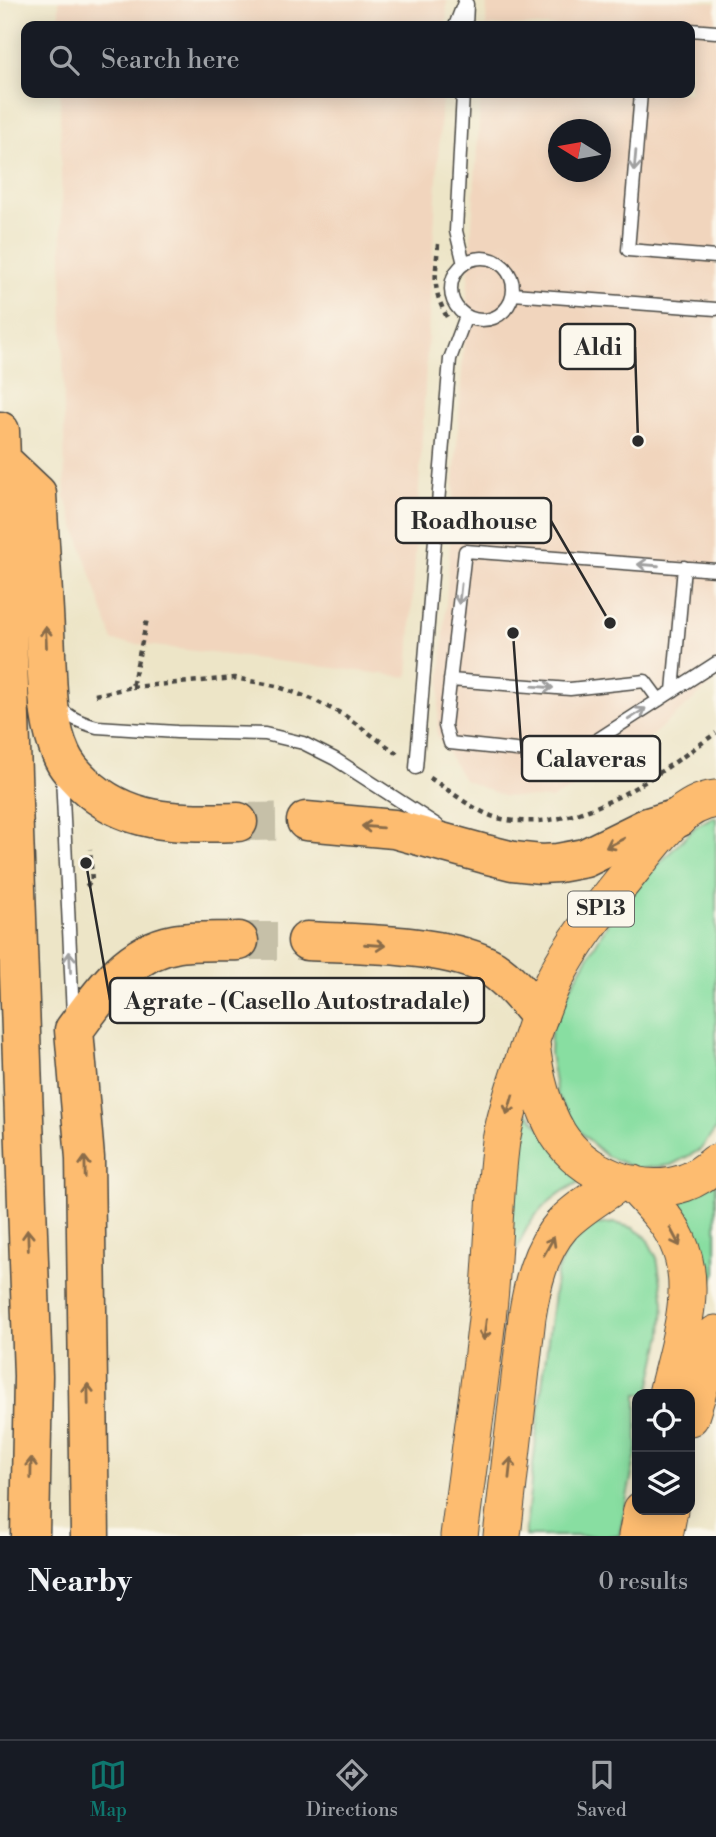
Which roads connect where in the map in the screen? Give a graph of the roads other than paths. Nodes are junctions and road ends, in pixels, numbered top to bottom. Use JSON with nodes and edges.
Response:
{"nodes":[{"id":1,"x":466,"y":0,"type":"edge"},
{"id":2,"x":457,"y":21,"type":"edge"},
{"id":3,"x":466,"y":21,"type":"edge"},
{"id":4,"x":695,"y":30,"type":"edge"},
{"id":5,"x":716,"y":32,"type":"edge"},
{"id":6,"x":463,"y":98,"type":"edge"},
{"id":7,"x":641,"y":98,"type":"edge"},
{"id":8,"x":716,"y":257,"type":"edge"},
{"id":9,"x":464,"y":264,"type":"junction"},
{"id":10,"x":513,"y":294,"type":"junction"},
{"id":11,"x":716,"y":309,"type":"edge"},
{"id":12,"x":466,"y":316,"type":"junction"},
{"id":13,"x":0,"y":430,"type":"edge"},
{"id":14,"x":1,"y":460,"type":"edge"},
{"id":15,"x":684,"y":567,"type":"junction"},
{"id":16,"x":716,"y":570,"type":"edge"},
{"id":17,"x":716,"y":663,"type":"edge"},
{"id":18,"x":450,"y":680,"type":"junction"},
{"id":19,"x":47,"y":683,"type":"junction"},
{"id":20,"x":673,"y":691,"type":"junction"},
{"id":21,"x":659,"y":700,"type":"junction"},
{"id":22,"x":60,"y":753,"type":"junction"},
{"id":23,"x":416,"y":768,"type":"dead end"},
{"id":24,"x":716,"y":799,"type":"edge"},
{"id":25,"x":678,"y":818,"type":"junction"},
{"id":26,"x":306,"y":821,"type":"tunnel mouth"},
{"id":27,"x":238,"y":822,"type":"tunnel mouth"},
{"id":28,"x":485,"y":854,"type":"junction"},
{"id":29,"x":239,"y":941,"type":"tunnel mouth"},
{"id":30,"x":307,"y":941,"type":"tunnel mouth"},
{"id":31,"x":535,"y":1027,"type":"junction"},
{"id":32,"x":74,"y":1030,"type":"junction"},
{"id":33,"x":716,"y":1163,"type":"edge"},
{"id":34,"x":626,"y":1183,"type":"junction"},
{"id":35,"x":716,"y":1334,"type":"edge"},
{"id":36,"x":668,"y":1389,"type":"edge"},
{"id":37,"x":695,"y":1402,"type":"edge"},
{"id":38,"x":641,"y":1515,"type":"edge"},
{"id":39,"x":668,"y":1515,"type":"edge"},
{"id":40,"x":30,"y":1536,"type":"edge"},
{"id":41,"x":90,"y":1536,"type":"edge"},
{"id":42,"x":459,"y":1536,"type":"edge"},
{"id":43,"x":502,"y":1536,"type":"edge"},
{"id":44,"x":637,"y":1536,"type":"edge"},
{"id":45,"x":664,"y":1536,"type":"edge"}],
"edges":[{"from":1,"to":2,"type":"lane"},
{"from":1,"to":3,"type":"lane"},
{"from":4,"to":5,"type":"lane"},
{"from":6,"to":9,"type":"lane"},
{"from":7,"to":8,"type":"lane","one_way":true},
{"from":9,"to":10,"type":"lane"},
{"from":9,"to":12,"type":"lane"},
{"from":10,"to":11,"type":"lane"},
{"from":10,"to":12,"type":"lane"},
{"from":12,"to":23,"type":"lane"},
{"from":13,"to":14,"type":"highway"},
{"from":19,"to":14,"type":"highway","one_way":true},
{"from":40,"to":14,"type":"highway","one_way":true},
{"from":15,"to":16,"type":"lane"},
{"from":15,"to":18,"type":"lane","one_way":true},
{"from":15,"to":20,"type":"lane"},
{"from":17,"to":20,"type":"lane"},
{"from":18,"to":21,"type":"lane","one_way":true},
{"from":18,"to":21,"type":"lane","one_way":true},
{"from":19,"to":22,"type":"highway"},
{"from":19,"to":28,"type":"lane"},
{"from":20,"to":21,"type":"lane"},
{"from":22,"to":27,"type":"highway"},
{"from":32,"to":22,"type":"lane","one_way":true},
{"from":24,"to":25,"type":"main road","number":"SP13"},
{"from":25,"to":28,"type":"highway","one_way":true},
{"from":25,"to":31,"type":"main road","number":"SP13"},
{"from":28,"to":26,"type":"highway","one_way":true},
{"from":29,"to":32,"type":"highway"},
{"from":30,"to":31,"type":"highway","one_way":true},
{"from":31,"to":34,"type":"main road"},
{"from":31,"to":42,"type":"main road","one_way":true},
{"from":41,"to":32,"type":"highway","one_way":true},
{"from":33,"to":34,"type":"main road"},
{"from":34,"to":36,"type":"main road","one_way":true},
{"from":43,"to":34,"type":"main road","one_way":true},
{"from":35,"to":37,"type":"main road"},
{"from":38,"to":44,"type":"main road"},
{"from":39,"to":45,"type":"main road"}]}
